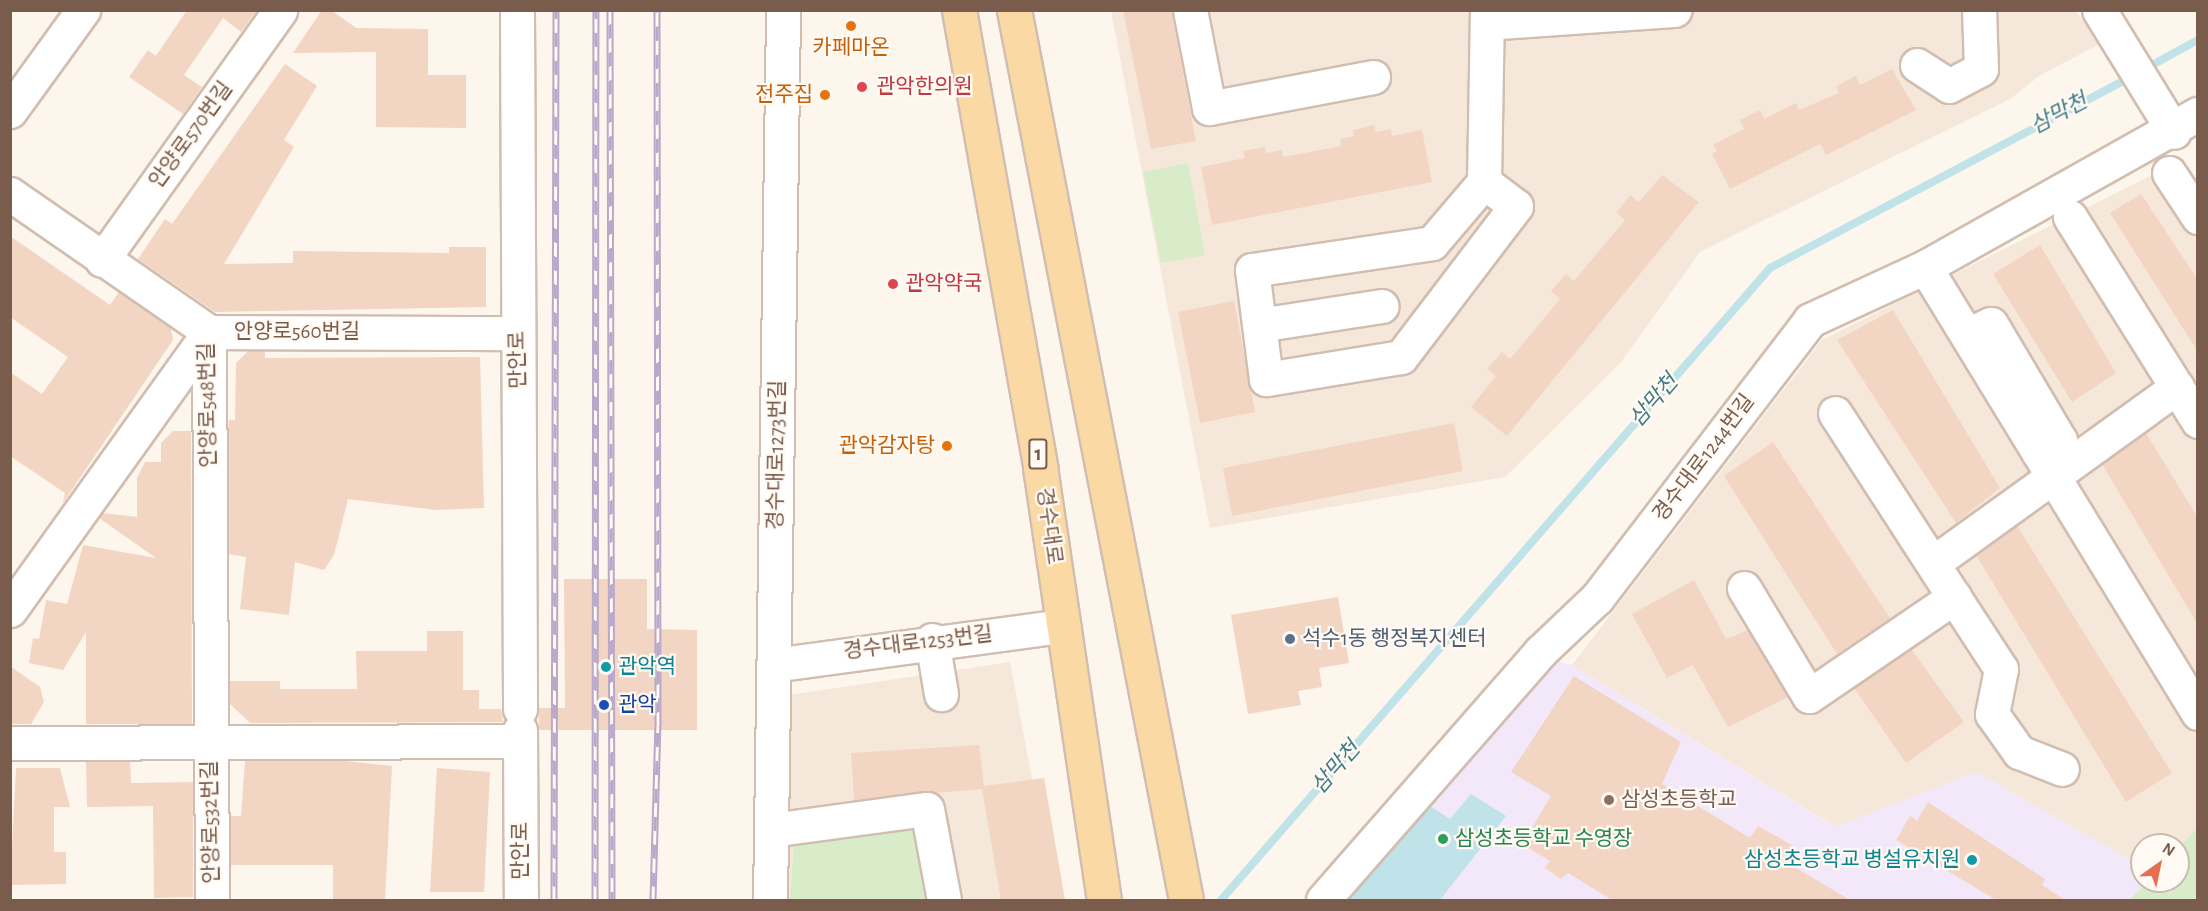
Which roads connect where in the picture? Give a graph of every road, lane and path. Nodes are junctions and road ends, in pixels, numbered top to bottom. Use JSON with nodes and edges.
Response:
{"nodes":[{"id":1,"x":83,"y":10,"type":"edge"},
{"id":2,"x":280,"y":10,"type":"edge"},
{"id":3,"x":516,"y":10,"type":"edge"},
{"id":4,"x":783,"y":10,"type":"edge"},
{"id":5,"x":959,"y":10,"type":"edge"},
{"id":6,"x":1014,"y":10,"type":"edge"},
{"id":7,"x":1190,"y":10,"type":"edge"},
{"id":8,"x":1675,"y":10,"type":"edge"},
{"id":9,"x":1979,"y":10,"type":"edge"},
{"id":10,"x":2099,"y":10,"type":"edge"},
{"id":11,"x":1487,"y":17,"type":"edge"},
{"id":12,"x":1917,"y":65,"type":"dead end"},
{"id":13,"x":1373,"y":77,"type":"dead end"},
{"id":14,"x":10,"y":111,"type":"edge"},
{"id":15,"x":2186,"y":123,"type":"edge"},
{"id":16,"x":2169,"y":173,"type":"dead end"},
{"id":17,"x":1484,"y":182,"type":"junction"},
{"id":18,"x":10,"y":194,"type":"edge"},
{"id":19,"x":2070,"y":217,"type":"dead end"},
{"id":20,"x":2198,"y":217,"type":"edge"},
{"id":21,"x":1432,"y":243,"type":"junction"},
{"id":22,"x":102,"y":260,"type":"junction"},
{"id":23,"x":1925,"y":267,"type":"junction"},
{"id":24,"x":1466,"y":272,"type":"junction"},
{"id":25,"x":1382,"y":306,"type":"dead end"},
{"id":26,"x":1259,"y":326,"type":"junction"},
{"id":27,"x":209,"y":332,"type":"junction"},
{"id":28,"x":518,"y":333,"type":"junction"},
{"id":29,"x":2177,"y":387,"type":"junction"},
{"id":30,"x":1835,"y":413,"type":"dead end"},
{"id":31,"x":2198,"y":421,"type":"edge"},
{"id":32,"x":2046,"y":464,"type":"junction"},
{"id":33,"x":1933,"y":563,"type":"junction"},
{"id":34,"x":1744,"y":588,"type":"dead end"},
{"id":35,"x":1954,"y":597,"type":"junction"},
{"id":36,"x":10,"y":610,"type":"edge"},
{"id":37,"x":1063,"y":626,"type":"junction"},
{"id":38,"x":932,"y":640,"type":"junction"},
{"id":39,"x":773,"y":665,"type":"junction"},
{"id":40,"x":941,"y":694,"type":"dead end"},
{"id":41,"x":2198,"y":713,"type":"edge"},
{"id":42,"x":520,"y":726,"type":"junction"},
{"id":43,"x":10,"y":743,"type":"edge"},
{"id":44,"x":210,"y":743,"type":"junction"},
{"id":45,"x":2062,"y":770,"type":"dead end"},
{"id":46,"x":783,"y":828,"type":"junction"},
{"id":47,"x":212,"y":900,"type":"edge"},
{"id":48,"x":521,"y":900,"type":"edge"},
{"id":49,"x":770,"y":900,"type":"edge"},
{"id":50,"x":790,"y":900,"type":"edge"},
{"id":51,"x":944,"y":900,"type":"edge"},
{"id":52,"x":1104,"y":900,"type":"edge"},
{"id":53,"x":1186,"y":900,"type":"edge"},
{"id":54,"x":1323,"y":900,"type":"edge"}],
"edges":[{"from":1,"to":14,"type":"street"},
{"from":2,"to":22,"type":"street","name":"안양로570번길"},
{"from":3,"to":28,"type":"street","name":"만안로"},
{"from":4,"to":39,"type":"street","name":"경수대로1273번길"},
{"from":5,"to":37,"type":"main road","name":"경수대로","number":"1"},
{"from":6,"to":53,"type":"main road"},
{"from":7,"to":13,"type":"street"},
{"from":8,"to":11,"type":"street"},
{"from":9,"to":12,"type":"street"},
{"from":10,"to":15,"type":"street"},
{"from":11,"to":17,"type":"street"},
{"from":15,"to":23,"type":"street","name":"경수대로1244번길"},
{"from":16,"to":20,"type":"street"},
{"from":17,"to":21,"type":"street"},
{"from":17,"to":24,"type":"street"},
{"from":18,"to":22,"type":"street","name":"안양로560번길"},
{"from":19,"to":29,"type":"street"},
{"from":21,"to":24,"type":"street"},
{"from":21,"to":26,"type":"street"},
{"from":22,"to":27,"type":"street","name":"안양로560번길"},
{"from":23,"to":32,"type":"street"},
{"from":23,"to":54,"type":"street","name":"경수대로1244번길"},
{"from":24,"to":26,"type":"street"},
{"from":25,"to":26,"type":"street"},
{"from":27,"to":28,"type":"street","name":"안양로560번길"},
{"from":27,"to":36,"type":"street","name":"안양로548번길"},
{"from":27,"to":44,"type":"street","name":"안양로548번길"},
{"from":28,"to":42,"type":"street","name":"만안로"},
{"from":29,"to":31,"type":"street"},
{"from":29,"to":32,"type":"street"},
{"from":30,"to":33,"type":"street"},
{"from":32,"to":33,"type":"street"},
{"from":32,"to":41,"type":"street"},
{"from":33,"to":35,"type":"street"},
{"from":34,"to":35,"type":"street"},
{"from":35,"to":45,"type":"street"},
{"from":37,"to":38,"type":"street","name":"경수대로1253번길"},
{"from":37,"to":52,"type":"main road","name":"경수대로","number":"1"},
{"from":38,"to":39,"type":"street","name":"경수대로1253번길"},
{"from":38,"to":40,"type":"street"},
{"from":39,"to":46,"type":"street","name":"경수대로1273번길"},
{"from":42,"to":44,"type":"street"},
{"from":42,"to":48,"type":"street","name":"만안로"},
{"from":43,"to":44,"type":"street"},
{"from":44,"to":47,"type":"street","name":"안양로532번길"},
{"from":46,"to":49,"type":"street","name":"경수대로1273번길"},
{"from":46,"to":50,"type":"street"},
{"from":46,"to":51,"type":"street"}]}
